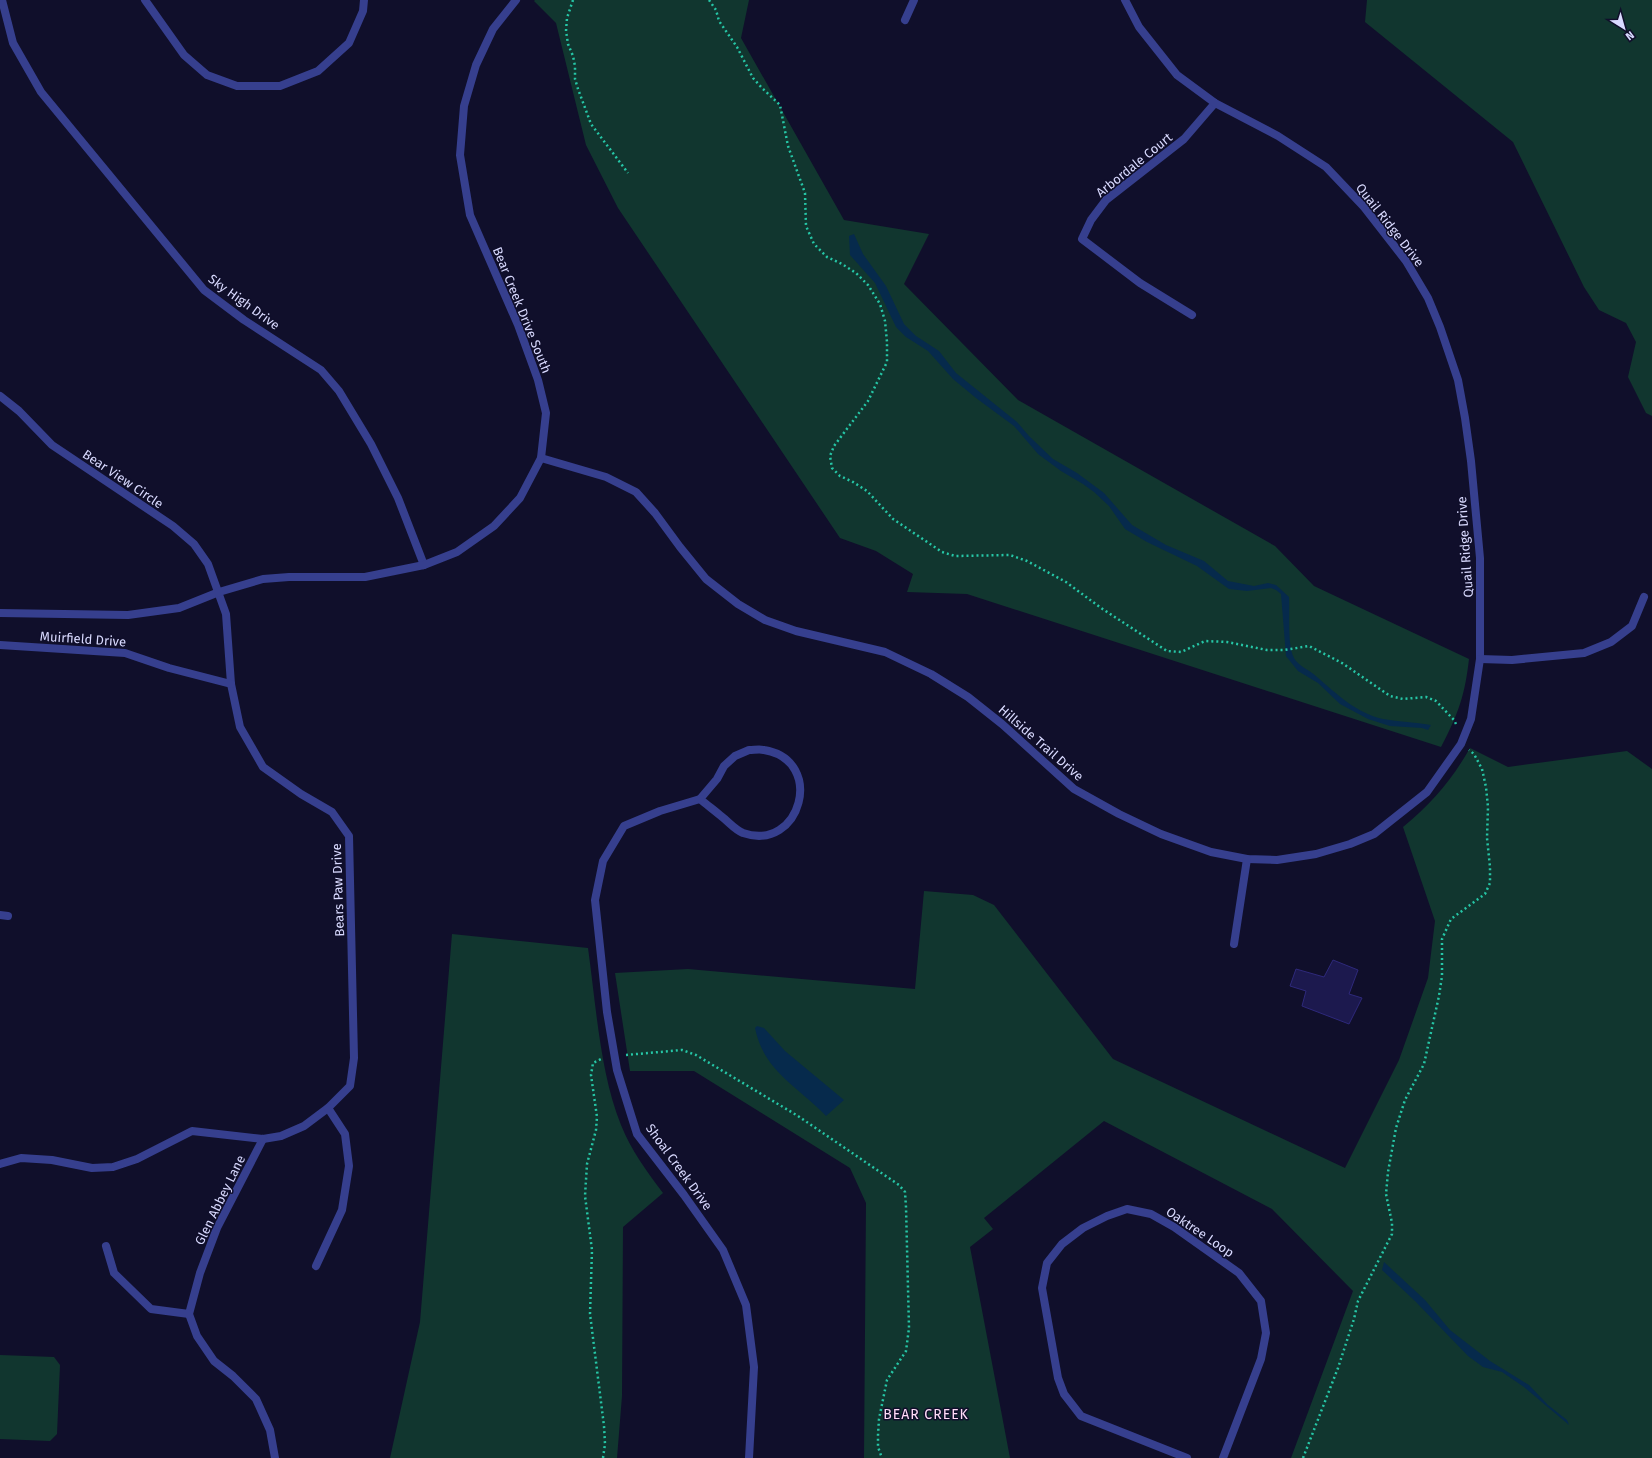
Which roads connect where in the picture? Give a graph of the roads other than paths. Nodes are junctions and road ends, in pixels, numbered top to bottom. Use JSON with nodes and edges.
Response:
{"nodes":[{"id":1,"x":2,"y":0,"type":"edge"},
{"id":2,"x":144,"y":0,"type":"edge"},
{"id":3,"x":364,"y":0,"type":"edge"},
{"id":4,"x":516,"y":0,"type":"edge"},
{"id":5,"x":914,"y":0,"type":"edge"},
{"id":6,"x":1125,"y":0,"type":"edge"},
{"id":7,"x":905,"y":20,"type":"dead end"},
{"id":8,"x":1215,"y":103,"type":"junction"},
{"id":9,"x":1192,"y":315,"type":"dead end"},
{"id":10,"x":0,"y":396,"type":"edge"},
{"id":11,"x":541,"y":458,"type":"junction"},
{"id":12,"x":424,"y":564,"type":"junction"},
{"id":13,"x":219,"y":592,"type":"junction"},
{"id":14,"x":1644,"y":597,"type":"dead end"},
{"id":15,"x":0,"y":613,"type":"edge"},
{"id":16,"x":0,"y":645,"type":"edge"},
{"id":17,"x":1480,"y":659,"type":"junction"},
{"id":18,"x":231,"y":684,"type":"junction"},
{"id":19,"x":700,"y":799,"type":"junction"},
{"id":20,"x":1247,"y":860,"type":"junction"},
{"id":21,"x":1234,"y":944,"type":"dead end"},
{"id":22,"x":328,"y":1108,"type":"junction"},
{"id":23,"x":263,"y":1139,"type":"junction"},
{"id":24,"x":0,"y":1164,"type":"edge"},
{"id":25,"x":106,"y":1246,"type":"dead end"},
{"id":26,"x":316,"y":1266,"type":"dead end"},
{"id":27,"x":189,"y":1314,"type":"junction"},
{"id":28,"x":275,"y":1458,"type":"edge"},
{"id":29,"x":749,"y":1458,"type":"edge"},
{"id":30,"x":1187,"y":1458,"type":"edge"},
{"id":31,"x":1223,"y":1458,"type":"edge"}],
"edges":[{"from":1,"to":12,"type":"street","name":"Sky High Drive"},
{"from":2,"to":3,"type":"street"},
{"from":4,"to":11,"type":"street","name":"Bear Creek Drive South"},
{"from":5,"to":7,"type":"street"},
{"from":6,"to":8,"type":"street","name":"Quail Ridge Drive"},
{"from":8,"to":9,"type":"street","name":"Arbordale Court"},
{"from":8,"to":17,"type":"street","name":"Quail Ridge Drive"},
{"from":10,"to":13,"type":"street","name":"Bear View Circle"},
{"from":11,"to":12,"type":"street","name":"Bear Creek Drive South"},
{"from":11,"to":20,"type":"street","name":"Hillside Trail Drive"},
{"from":12,"to":13,"type":"street","name":"Bear Creek Drive South"},
{"from":13,"to":15,"type":"street","name":"Bear Creek Drive South"},
{"from":13,"to":18,"type":"street","name":"Bears Paw Drive"},
{"from":14,"to":17,"type":"street"},
{"from":16,"to":18,"type":"street","name":"Muirfield Drive"},
{"from":17,"to":20,"type":"street","name":"Hillside Trail Drive"},
{"from":18,"to":22,"type":"street","name":"Bears Paw Drive"},
{"from":19,"to":19,"type":"street"},
{"from":19,"to":29,"type":"street","name":"Shoal Creek Drive"},
{"from":20,"to":21,"type":"street"},
{"from":22,"to":23,"type":"street"},
{"from":22,"to":26,"type":"street"},
{"from":23,"to":24,"type":"street"},
{"from":23,"to":27,"type":"street","name":"Glen Abbey Lane"},
{"from":25,"to":27,"type":"street"},
{"from":27,"to":28,"type":"street"},
{"from":30,"to":31,"type":"street","name":"Oaktree Loop"}]}
